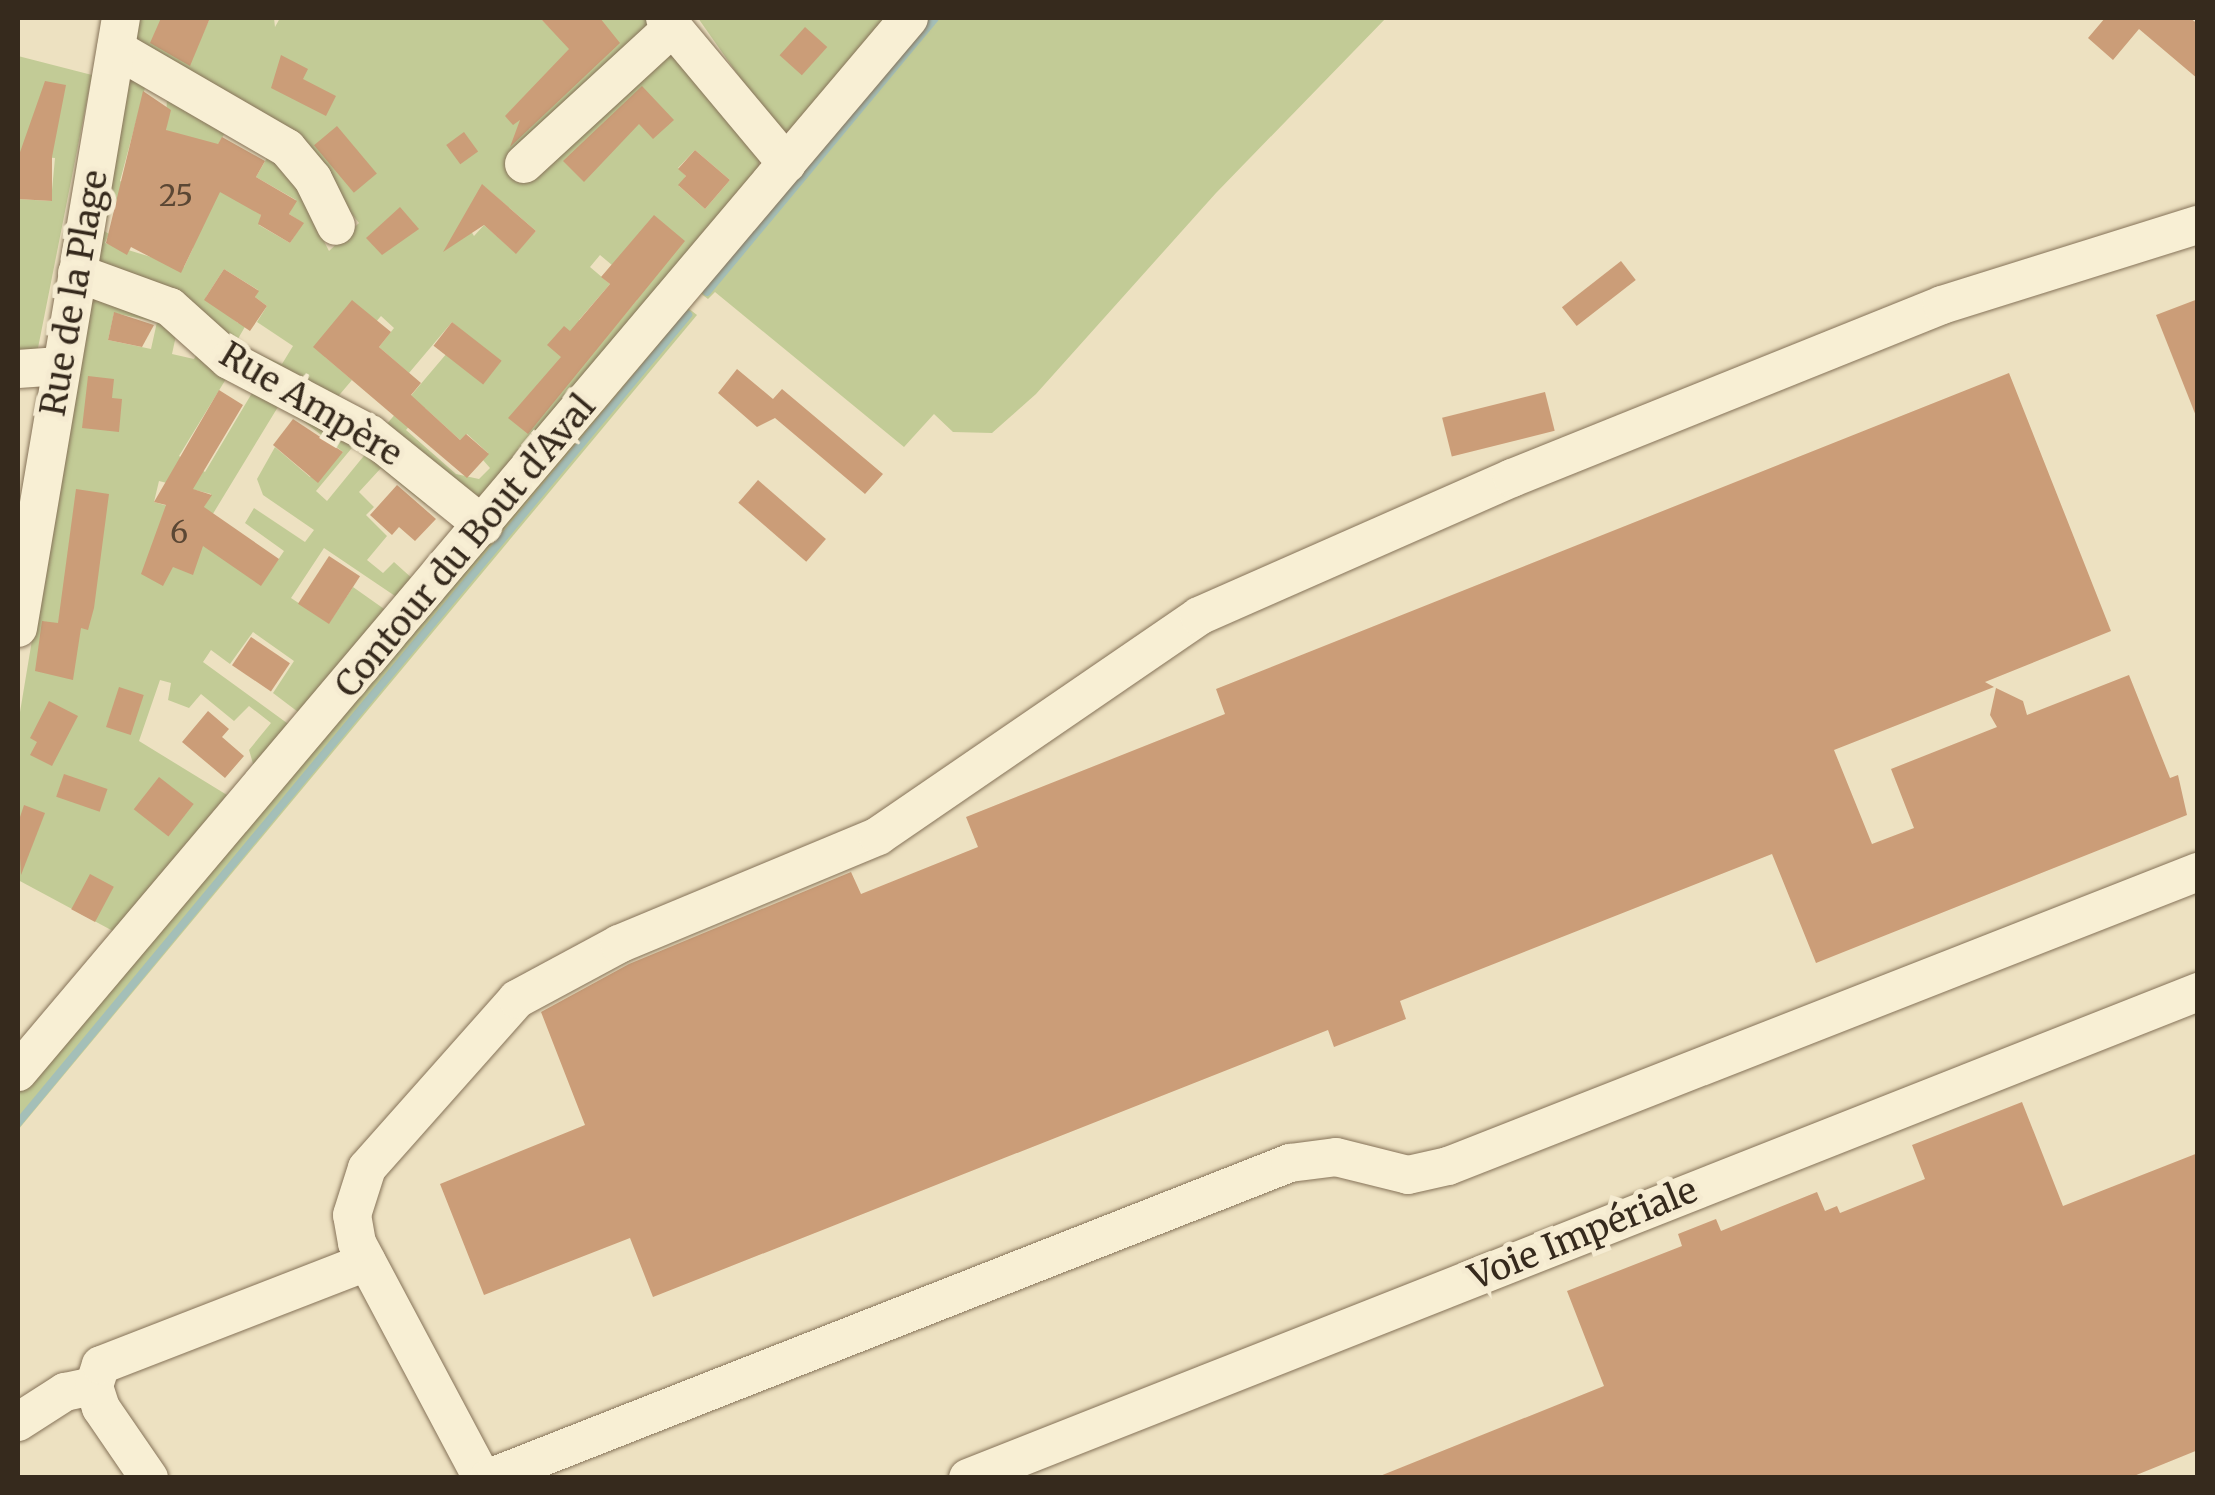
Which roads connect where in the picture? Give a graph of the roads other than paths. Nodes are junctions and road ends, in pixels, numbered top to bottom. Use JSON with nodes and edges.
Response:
{"nodes":[{"id":1,"x":909,"y":18,"type":"edge"},
{"id":2,"x":669,"y":22,"type":"edge"},
{"id":3,"x":118,"y":33,"type":"edge"},
{"id":4,"x":524,"y":164,"type":"dead end"},
{"id":5,"x":787,"y":164,"type":"junction"},
{"id":6,"x":2198,"y":225,"type":"edge"},
{"id":7,"x":336,"y":226,"type":"dead end"},
{"id":8,"x":77,"y":273,"type":"junction"},
{"id":9,"x":60,"y":366,"type":"junction"},
{"id":10,"x":18,"y":369,"type":"edge"},
{"id":11,"x":484,"y":526,"type":"junction"},
{"id":12,"x":18,"y":628,"type":"edge"},
{"id":13,"x":2198,"y":872,"type":"edge"},
{"id":14,"x":2198,"y":992,"type":"edge"},
{"id":15,"x":18,"y":1072,"type":"edge"},
{"id":16,"x":367,"y":1262,"type":"junction"},
{"id":17,"x":94,"y":1386,"type":"junction"},
{"id":18,"x":18,"y":1422,"type":"edge"},
{"id":19,"x":149,"y":1478,"type":"edge"},
{"id":20,"x":485,"y":1478,"type":"edge"},
{"id":21,"x":968,"y":1478,"type":"edge"}],
"edges":[{"from":1,"to":5,"type":"street","name":"Contour du Bout d'Aval"},
{"from":2,"to":4,"type":"street"},
{"from":2,"to":5,"type":"street"},
{"from":3,"to":7,"type":"street"},
{"from":3,"to":8,"type":"street","name":"Rue de la Plage"},
{"from":5,"to":11,"type":"street","name":"Contour du Bout d'Aval"},
{"from":6,"to":16,"type":"street"},
{"from":8,"to":9,"type":"street","name":"Rue de la Plage"},
{"from":8,"to":11,"type":"street","name":"Rue Ampère"},
{"from":9,"to":10,"type":"street"},
{"from":9,"to":12,"type":"street","name":"Rue de la Plage"},
{"from":11,"to":15,"type":"street","name":"Contour du Bout d'Aval"},
{"from":13,"to":20,"type":"street"},
{"from":14,"to":21,"type":"street","name":"Voie Impériale"},
{"from":16,"to":17,"type":"street"},
{"from":16,"to":20,"type":"street"},
{"from":17,"to":18,"type":"street"},
{"from":17,"to":19,"type":"street"}]}
